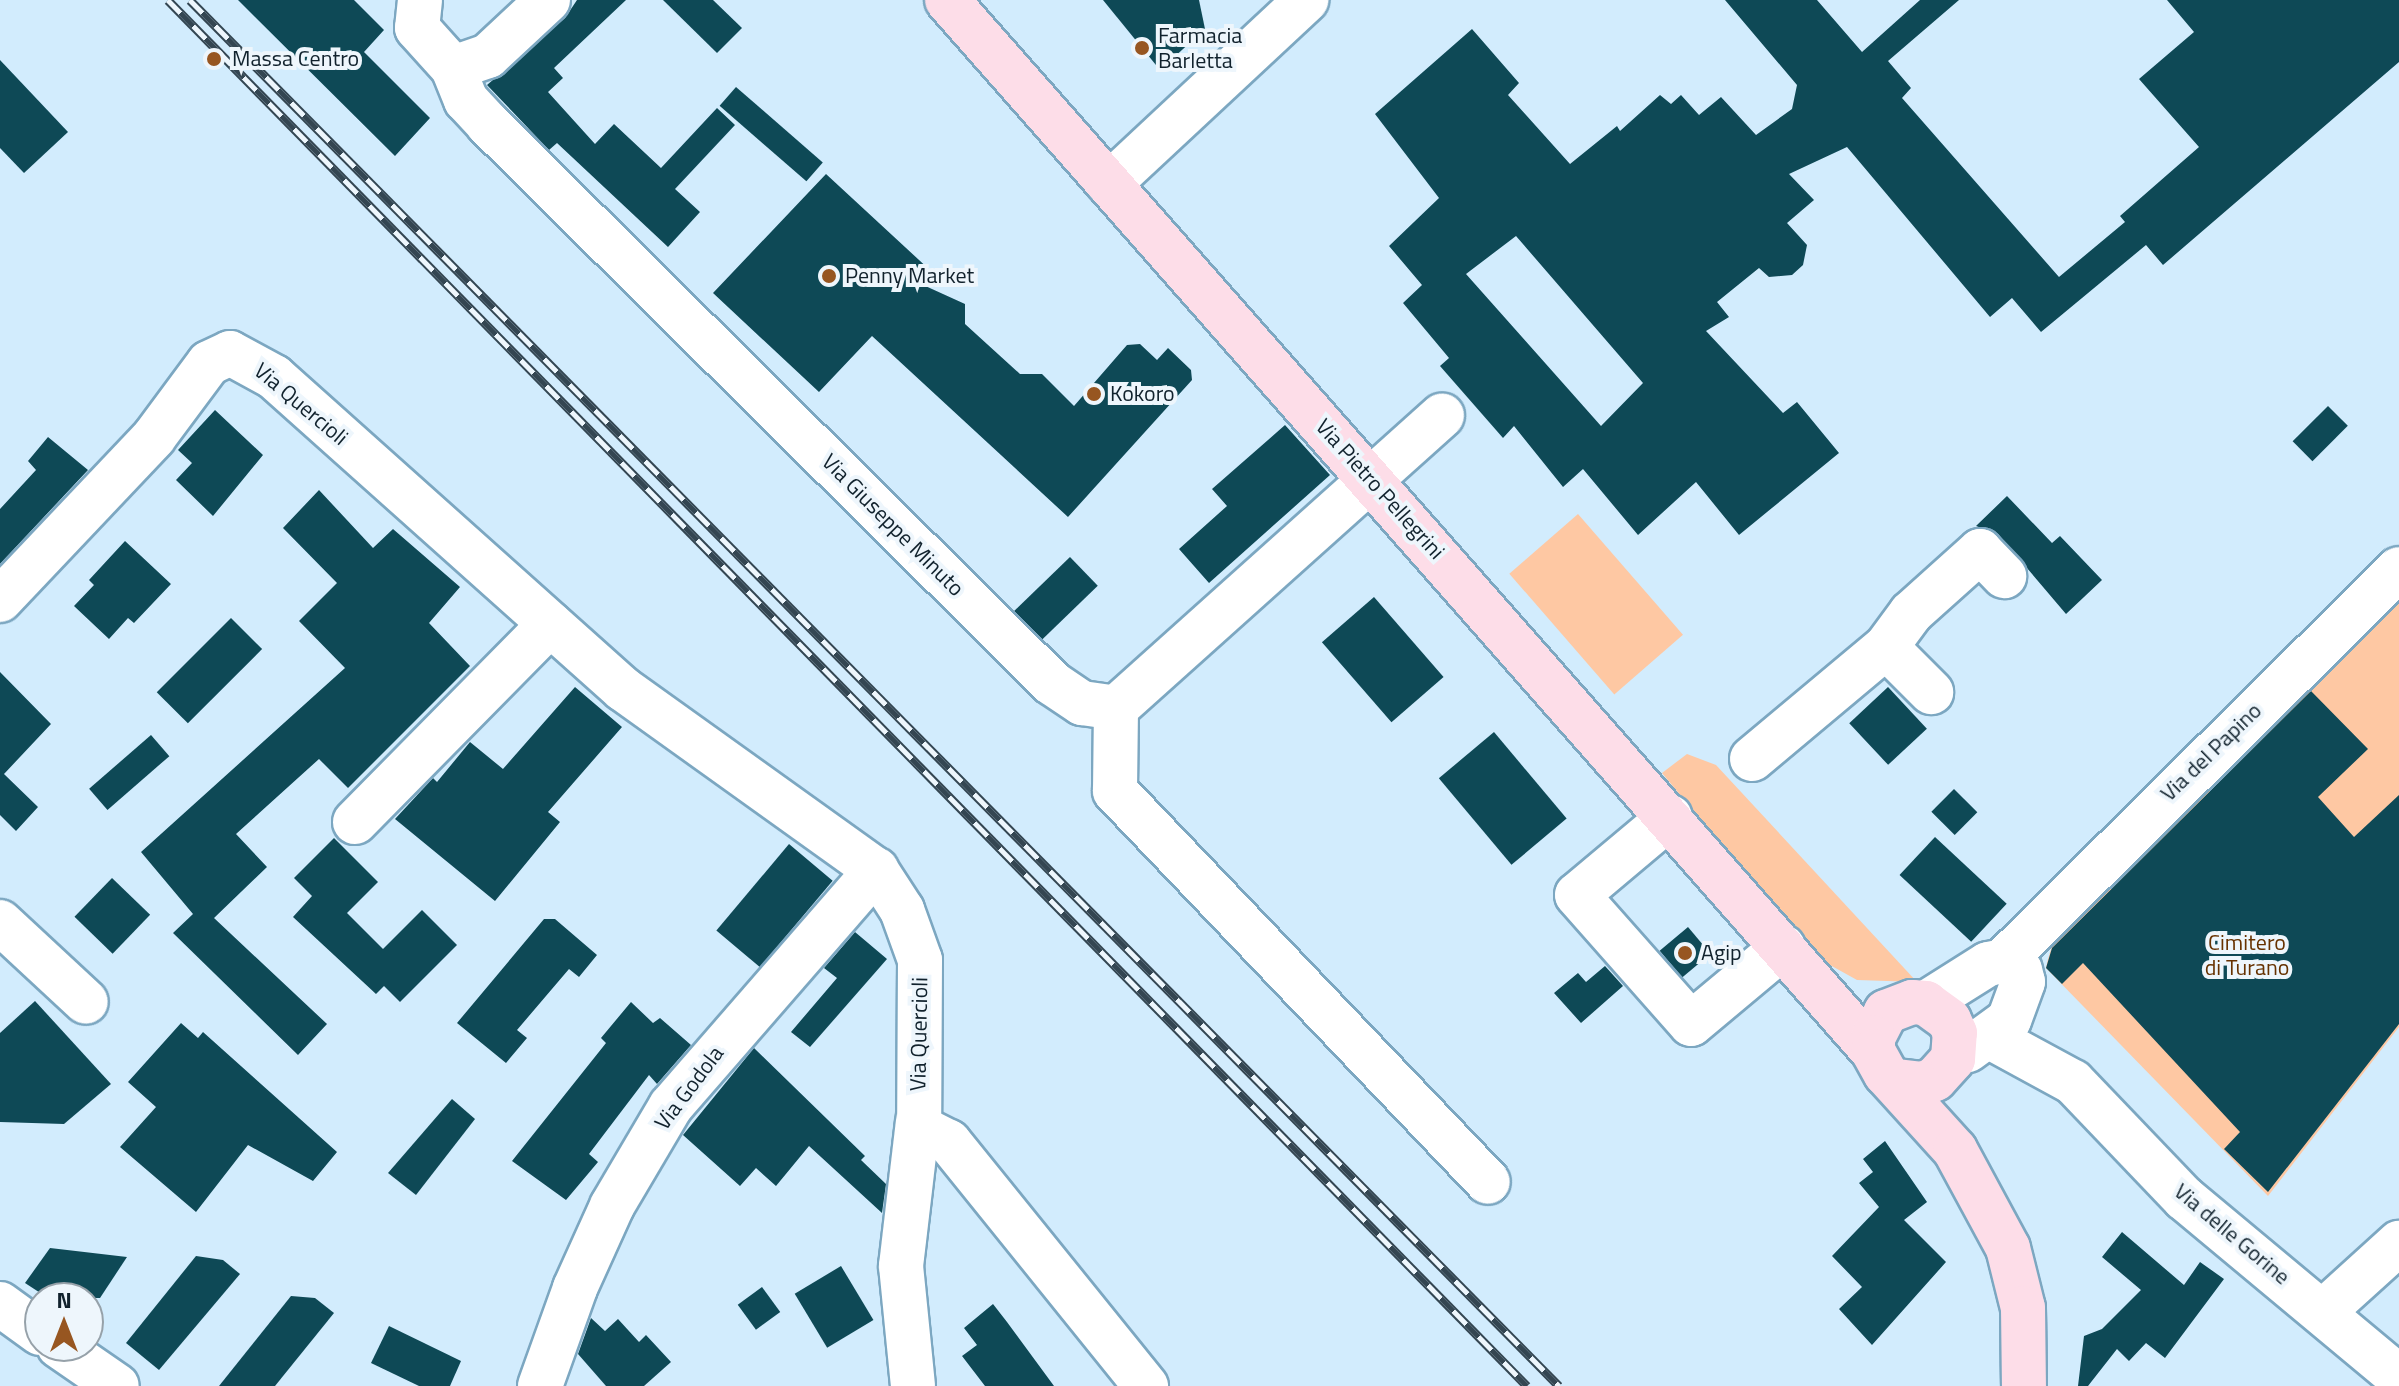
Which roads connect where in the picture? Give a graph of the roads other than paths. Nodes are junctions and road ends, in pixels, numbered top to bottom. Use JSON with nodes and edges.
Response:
{"nodes":[{"id":1,"x":420,"y":0,"type":"edge"},
{"id":2,"x":548,"y":0,"type":"edge"},
{"id":3,"x":947,"y":0,"type":"edge"},
{"id":4,"x":1306,"y":0,"type":"edge"},
{"id":5,"x":453,"y":68,"type":"junction"},
{"id":6,"x":1109,"y":184,"type":"junction"},
{"id":7,"x":1442,"y":416,"type":"dead end"},
{"id":8,"x":1370,"y":478,"type":"junction"},
{"id":9,"x":2399,"y":569,"type":"edge"},
{"id":10,"x":2004,"y":576,"type":"dead end"},
{"id":11,"x":0,"y":600,"type":"edge"},
{"id":12,"x":550,"y":624,"type":"junction"},
{"id":13,"x":1886,"y":647,"type":"junction"},
{"id":14,"x":1931,"y":692,"type":"dead end"},
{"id":15,"x":1116,"y":708,"type":"junction"},
{"id":16,"x":1752,"y":759,"type":"dead end"},
{"id":17,"x":1670,"y":817,"type":"junction"},
{"id":18,"x":355,"y":822,"type":"dead end"},
{"id":19,"x":876,"y":870,"type":"junction"},
{"id":20,"x":0,"y":922,"type":"edge"},
{"id":21,"x":2018,"y":963,"type":"junction"},
{"id":22,"x":1796,"y":964,"type":"junction"},
{"id":23,"x":86,"y":1002,"type":"dead end"},
{"id":24,"x":1896,"y":1037,"type":"junction"},
{"id":25,"x":1990,"y":1037,"type":"junction"},
{"id":26,"x":1949,"y":1065,"type":"junction"},
{"id":27,"x":2073,"y":1082,"type":"junction"},
{"id":28,"x":918,"y":1122,"type":"junction"},
{"id":29,"x":1955,"y":1150,"type":"junction"},
{"id":30,"x":1488,"y":1182,"type":"dead end"},
{"id":31,"x":2399,"y":1243,"type":"edge"},
{"id":32,"x":0,"y":1304,"type":"edge"},
{"id":33,"x":2325,"y":1310,"type":"junction"},
{"id":34,"x":24,"y":1321,"type":"edge"},
{"id":35,"x":82,"y":1362,"type":"edge"},
{"id":36,"x":2399,"y":1377,"type":"edge"},
{"id":37,"x":117,"y":1386,"type":"edge"},
{"id":38,"x":540,"y":1386,"type":"edge"},
{"id":39,"x":913,"y":1386,"type":"edge"},
{"id":40,"x":1146,"y":1386,"type":"edge"},
{"id":41,"x":2024,"y":1386,"type":"edge"}],
"edges":[{"from":1,"to":5,"type":"street","name":"Via Giuseppe Minuto"},
{"from":2,"to":5,"type":"street"},
{"from":3,"to":6,"type":"main road","name":"Via Pietro Pellegrini"},
{"from":4,"to":6,"type":"street"},
{"from":5,"to":15,"type":"street","name":"Via Giuseppe Minuto"},
{"from":6,"to":8,"type":"main road","name":"Via Pietro Pellegrini"},
{"from":7,"to":8,"type":"street"},
{"from":8,"to":15,"type":"street"},
{"from":8,"to":17,"type":"main road","name":"Via Pietro Pellegrini"},
{"from":9,"to":21,"type":"street","name":"Via del Papino"},
{"from":10,"to":13,"type":"street"},
{"from":11,"to":12,"type":"street","name":"Via Quercioli"},
{"from":12,"to":18,"type":"street"},
{"from":12,"to":19,"type":"street","name":"Via Quercioli"},
{"from":13,"to":14,"type":"street"},
{"from":13,"to":16,"type":"street"},
{"from":15,"to":30,"type":"street"},
{"from":17,"to":22,"type":"main road","name":"Via Pietro Pellegrini"},
{"from":17,"to":22,"type":"street"},
{"from":19,"to":28,"type":"street","name":"Via Quercioli"},
{"from":19,"to":38,"type":"street","name":"Via Godola"},
{"from":20,"to":23,"type":"street"},
{"from":21,"to":24,"type":"street"},
{"from":21,"to":25,"type":"street"},
{"from":21,"to":27,"type":"street"},
{"from":22,"to":24,"type":"main road","name":"Via Pietro Pellegrini"},
{"from":24,"to":26,"type":"main road"},
{"from":24,"to":26,"type":"main road"},
{"from":24,"to":29,"type":"main road"},
{"from":25,"to":26,"type":"street"},
{"from":25,"to":27,"type":"street"},
{"from":26,"to":29,"type":"main road"},
{"from":27,"to":33,"type":"street","name":"Via delle Gorine"},
{"from":28,"to":39,"type":"street"},
{"from":28,"to":40,"type":"street","name":"Via Quercioli"},
{"from":29,"to":41,"type":"main road"},
{"from":31,"to":33,"type":"street"},
{"from":32,"to":34,"type":"street"},
{"from":33,"to":36,"type":"street","name":"Via delle Gorine"},
{"from":35,"to":37,"type":"street"}]}
